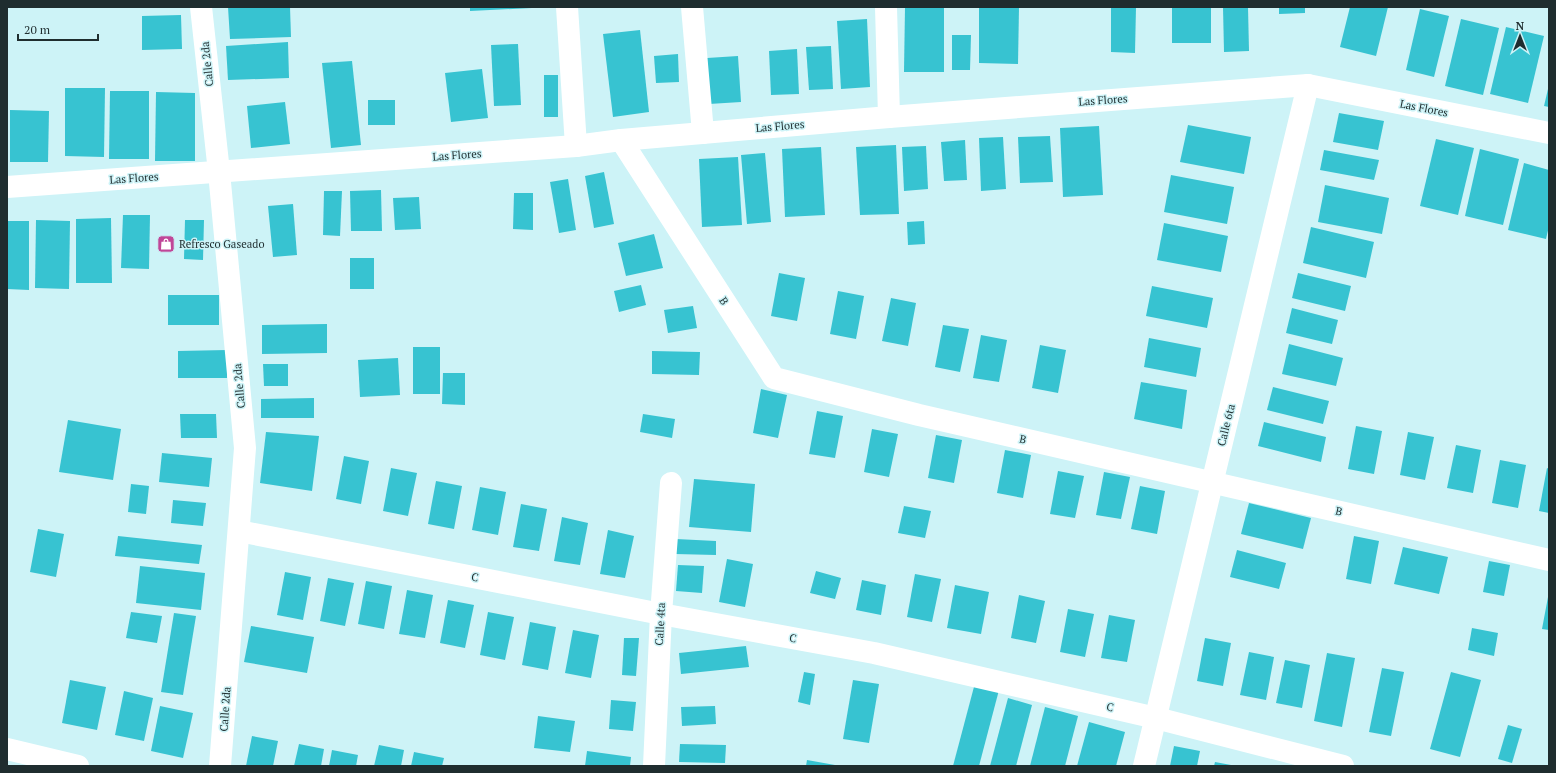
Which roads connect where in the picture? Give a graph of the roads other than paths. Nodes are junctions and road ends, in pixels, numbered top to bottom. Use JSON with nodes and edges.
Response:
{"nodes":[{"id":1,"x":201,"y":7,"type":"edge"},
{"id":2,"x":567,"y":7,"type":"edge"},
{"id":3,"x":692,"y":7,"type":"edge"},
{"id":4,"x":886,"y":7,"type":"edge"},
{"id":5,"x":1308,"y":85,"type":"junction"},
{"id":6,"x":889,"y":117,"type":"junction"},
{"id":7,"x":703,"y":133,"type":"junction"},
{"id":8,"x":1549,"y":133,"type":"edge"},
{"id":9,"x":621,"y":140,"type":"junction"},
{"id":10,"x":576,"y":146,"type":"junction"},
{"id":11,"x":219,"y":172,"type":"junction"},
{"id":12,"x":7,"y":187,"type":"edge"},
{"id":13,"x":1212,"y":482,"type":"junction"},
{"id":14,"x":670,"y":483,"type":"dead end"},
{"id":15,"x":239,"y":531,"type":"junction"},
{"id":16,"x":1549,"y":560,"type":"edge"},
{"id":17,"x":661,"y":614,"type":"junction"},
{"id":18,"x":1156,"y":718,"type":"junction"},
{"id":19,"x":7,"y":749,"type":"edge"},
{"id":20,"x":78,"y":766,"type":"edge"},
{"id":21,"x":220,"y":766,"type":"edge"},
{"id":22,"x":654,"y":766,"type":"edge"},
{"id":23,"x":1144,"y":766,"type":"edge"},
{"id":24,"x":1344,"y":766,"type":"edge"}],
"edges":[{"from":1,"to":11,"type":"street","name":"Calle 2da"},
{"from":2,"to":10,"type":"street"},
{"from":3,"to":7,"type":"street"},
{"from":4,"to":6,"type":"street"},
{"from":5,"to":6,"type":"street","name":"Las Flores"},
{"from":5,"to":8,"type":"street","name":"Las Flores"},
{"from":5,"to":13,"type":"street","name":"Calle 6ta"},
{"from":6,"to":7,"type":"street","name":"Las Flores"},
{"from":7,"to":9,"type":"street","name":"Las Flores"},
{"from":9,"to":10,"type":"street","name":"Las Flores"},
{"from":9,"to":13,"type":"street","name":"B"},
{"from":10,"to":11,"type":"street","name":"Las Flores"},
{"from":11,"to":12,"type":"street","name":"Las Flores"},
{"from":11,"to":15,"type":"street","name":"Calle 2da"},
{"from":13,"to":16,"type":"street","name":"B"},
{"from":13,"to":18,"type":"street","name":"Calle 6ta"},
{"from":14,"to":17,"type":"street","name":"Calle 4ta"},
{"from":15,"to":17,"type":"street","name":"C"},
{"from":15,"to":21,"type":"street","name":"Calle 2da"},
{"from":17,"to":18,"type":"street","name":"C"},
{"from":17,"to":22,"type":"street","name":"Calle 4ta"},
{"from":18,"to":23,"type":"street","name":"Calle 6ta"},
{"from":18,"to":24,"type":"street","name":"C"},
{"from":19,"to":20,"type":"street"}]}
